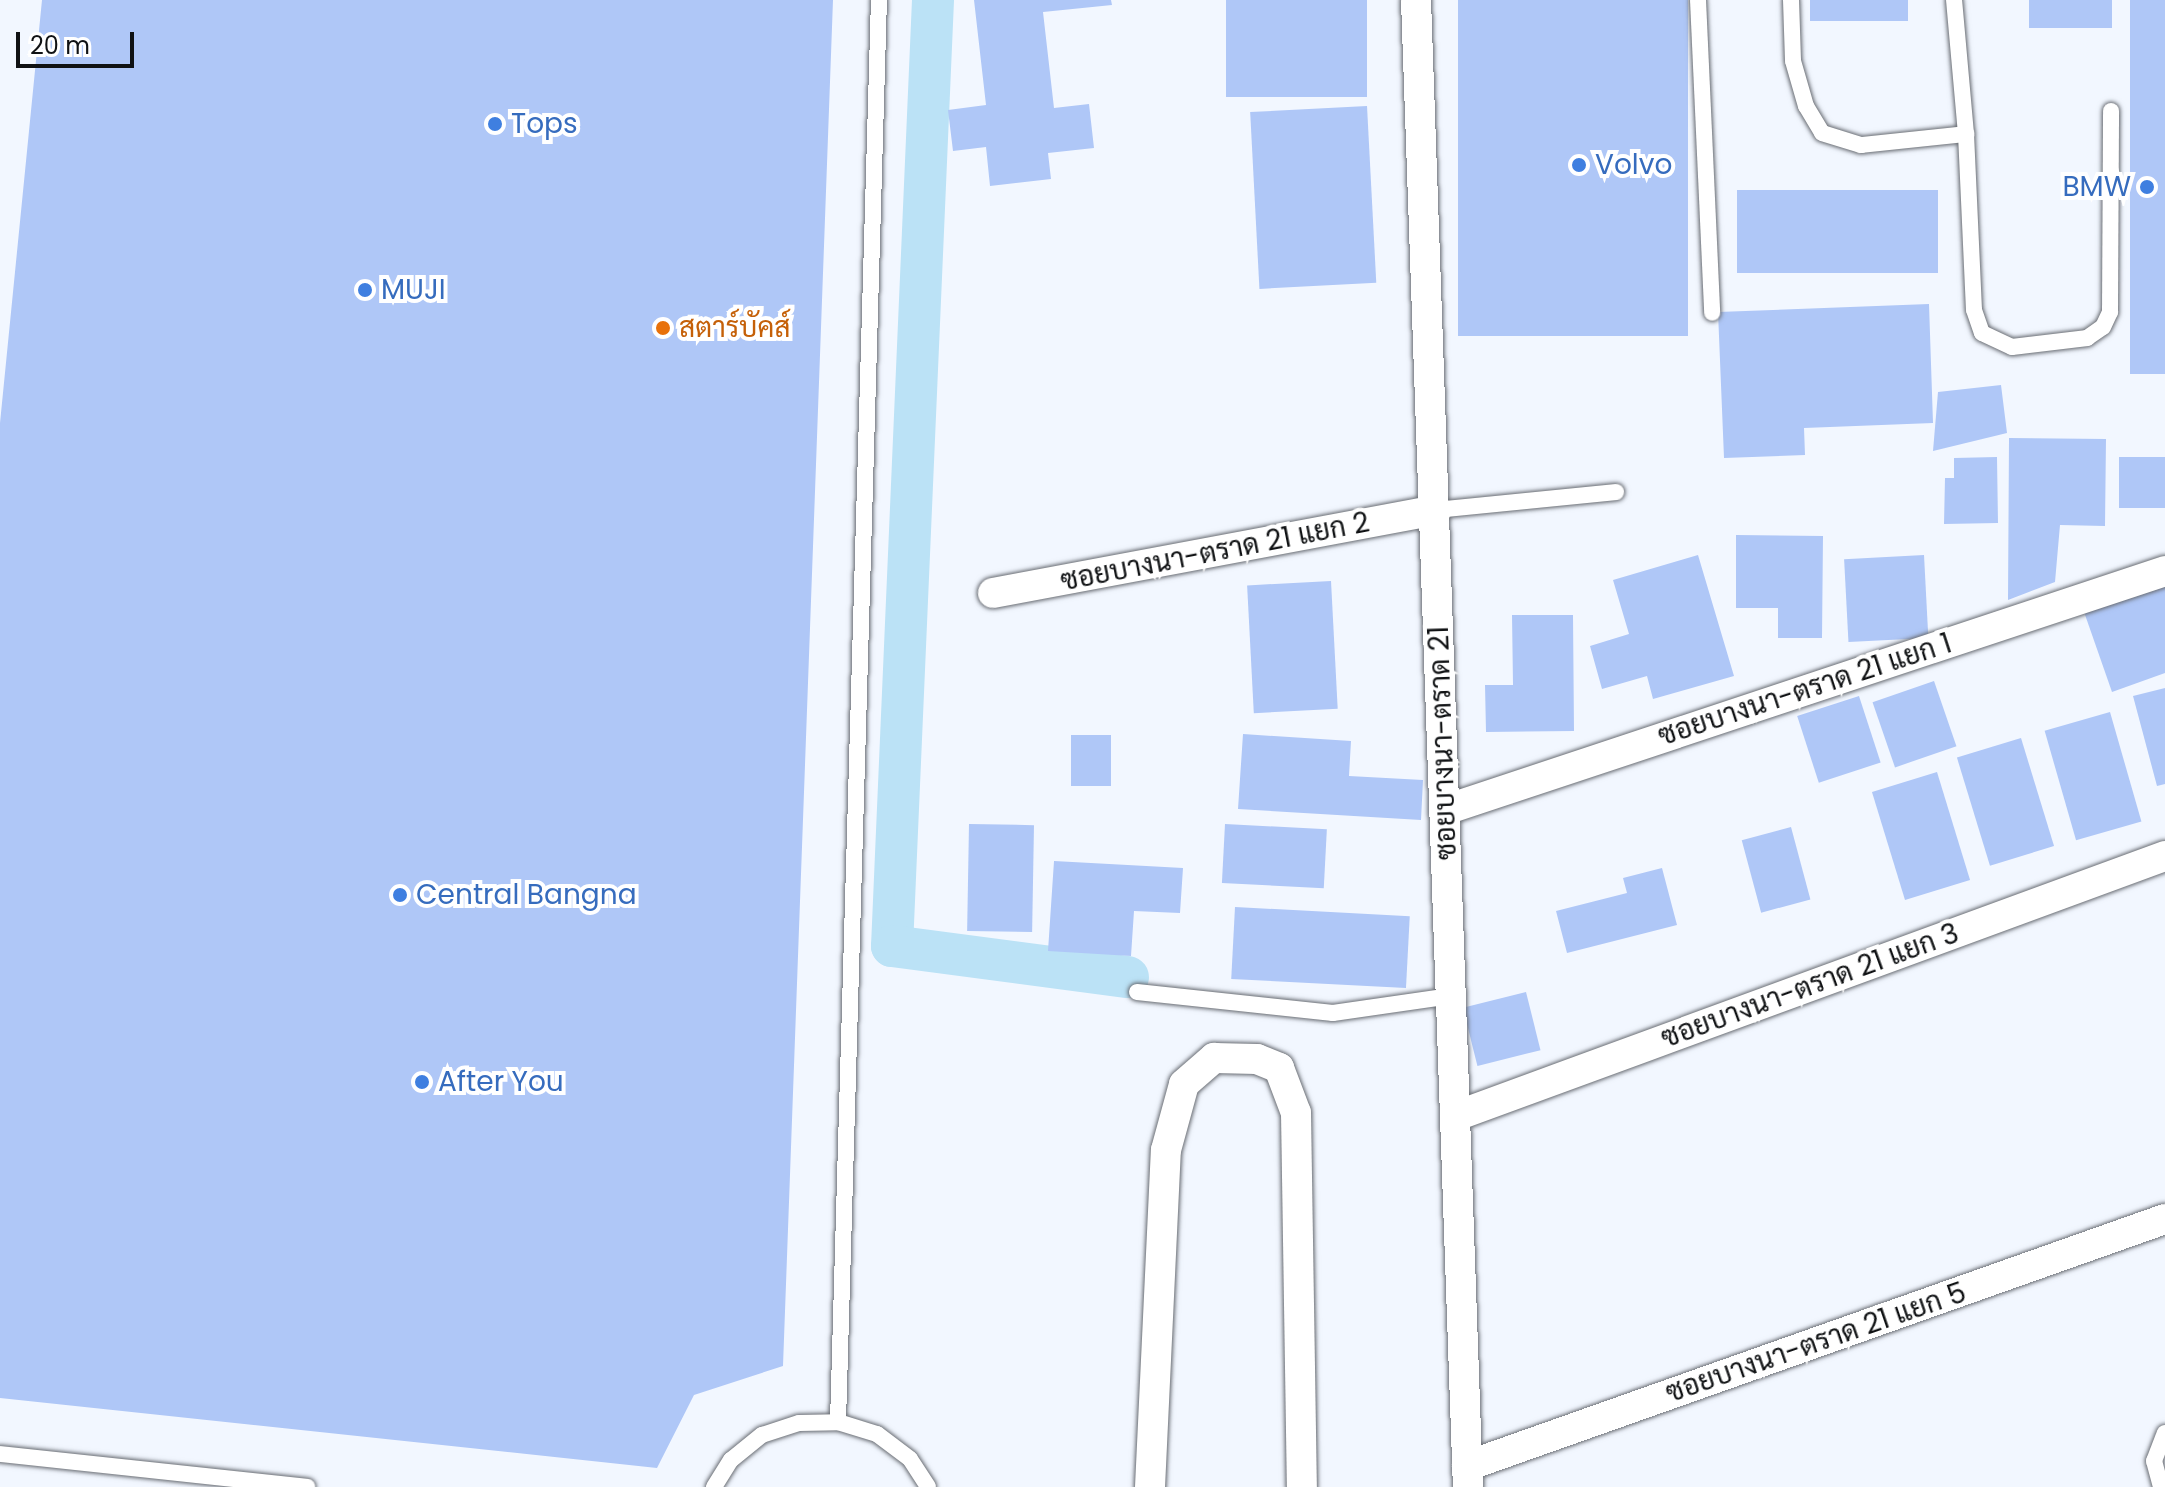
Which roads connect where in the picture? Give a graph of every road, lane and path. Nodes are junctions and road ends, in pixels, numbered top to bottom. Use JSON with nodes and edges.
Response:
{"nodes":[{"id":1,"x":879,"y":0,"type":"edge"},
{"id":2,"x":1416,"y":0,"type":"edge"},
{"id":3,"x":1698,"y":0,"type":"edge"},
{"id":4,"x":1791,"y":0,"type":"edge"},
{"id":5,"x":1954,"y":0,"type":"edge"},
{"id":6,"x":2111,"y":111,"type":"dead end"},
{"id":7,"x":1966,"y":134,"type":"junction"},
{"id":8,"x":1712,"y":313,"type":"dead end"},
{"id":9,"x":1616,"y":492,"type":"dead end"},
{"id":10,"x":1436,"y":510,"type":"junction"},
{"id":11,"x":2165,"y":571,"type":"edge"},
{"id":12,"x":993,"y":593,"type":"dead end"},
{"id":13,"x":1445,"y":810,"type":"junction"},
{"id":14,"x":2165,"y":856,"type":"edge"},
{"id":15,"x":1137,"y":992,"type":"dead end"},
{"id":16,"x":1451,"y":996,"type":"junction"},
{"id":17,"x":1456,"y":1116,"type":"junction"},
{"id":18,"x":2165,"y":1219,"type":"edge"},
{"id":19,"x":838,"y":1422,"type":"junction"},
{"id":20,"x":2165,"y":1433,"type":"edge"},
{"id":21,"x":0,"y":1454,"type":"edge"},
{"id":22,"x":1467,"y":1476,"type":"edge"},
{"id":23,"x":307,"y":1487,"type":"edge"},
{"id":24,"x":714,"y":1487,"type":"edge"},
{"id":25,"x":928,"y":1487,"type":"edge"},
{"id":26,"x":1150,"y":1487,"type":"edge"},
{"id":27,"x":1302,"y":1487,"type":"edge"},
{"id":28,"x":2161,"y":1487,"type":"edge"}],
"edges":[{"from":1,"to":19,"type":"lane"},
{"from":2,"to":10,"type":"street","name":"ซอยบางนา-ตราด 21"},
{"from":3,"to":8,"type":"lane"},
{"from":4,"to":7,"type":"lane"},
{"from":5,"to":7,"type":"lane"},
{"from":6,"to":7,"type":"lane"},
{"from":9,"to":10,"type":"lane"},
{"from":10,"to":12,"type":"street","name":"ซอยบางนา-ตราด 21 แยก 2"},
{"from":10,"to":13,"type":"street","name":"ซอยบางนา-ตราด 21"},
{"from":11,"to":13,"type":"street","name":"ซอยบางนา-ตราด 21 แยก 1"},
{"from":13,"to":16,"type":"street","name":"ซอยบางนา-ตราด 21"},
{"from":14,"to":17,"type":"street","name":"ซอยบางนา-ตราด 21 แยก 3"},
{"from":15,"to":16,"type":"lane"},
{"from":16,"to":17,"type":"street","name":"ซอยบางนา-ตราด 21"},
{"from":17,"to":22,"type":"street","name":"ซอยบางนา-ตราด 21"},
{"from":18,"to":22,"type":"street","name":"ซอยบางนา-ตราด 21 แยก 5"},
{"from":19,"to":24,"type":"lane"},
{"from":19,"to":25,"type":"lane"},
{"from":20,"to":28,"type":"lane"},
{"from":21,"to":23,"type":"lane"},
{"from":26,"to":27,"type":"street"}]}
